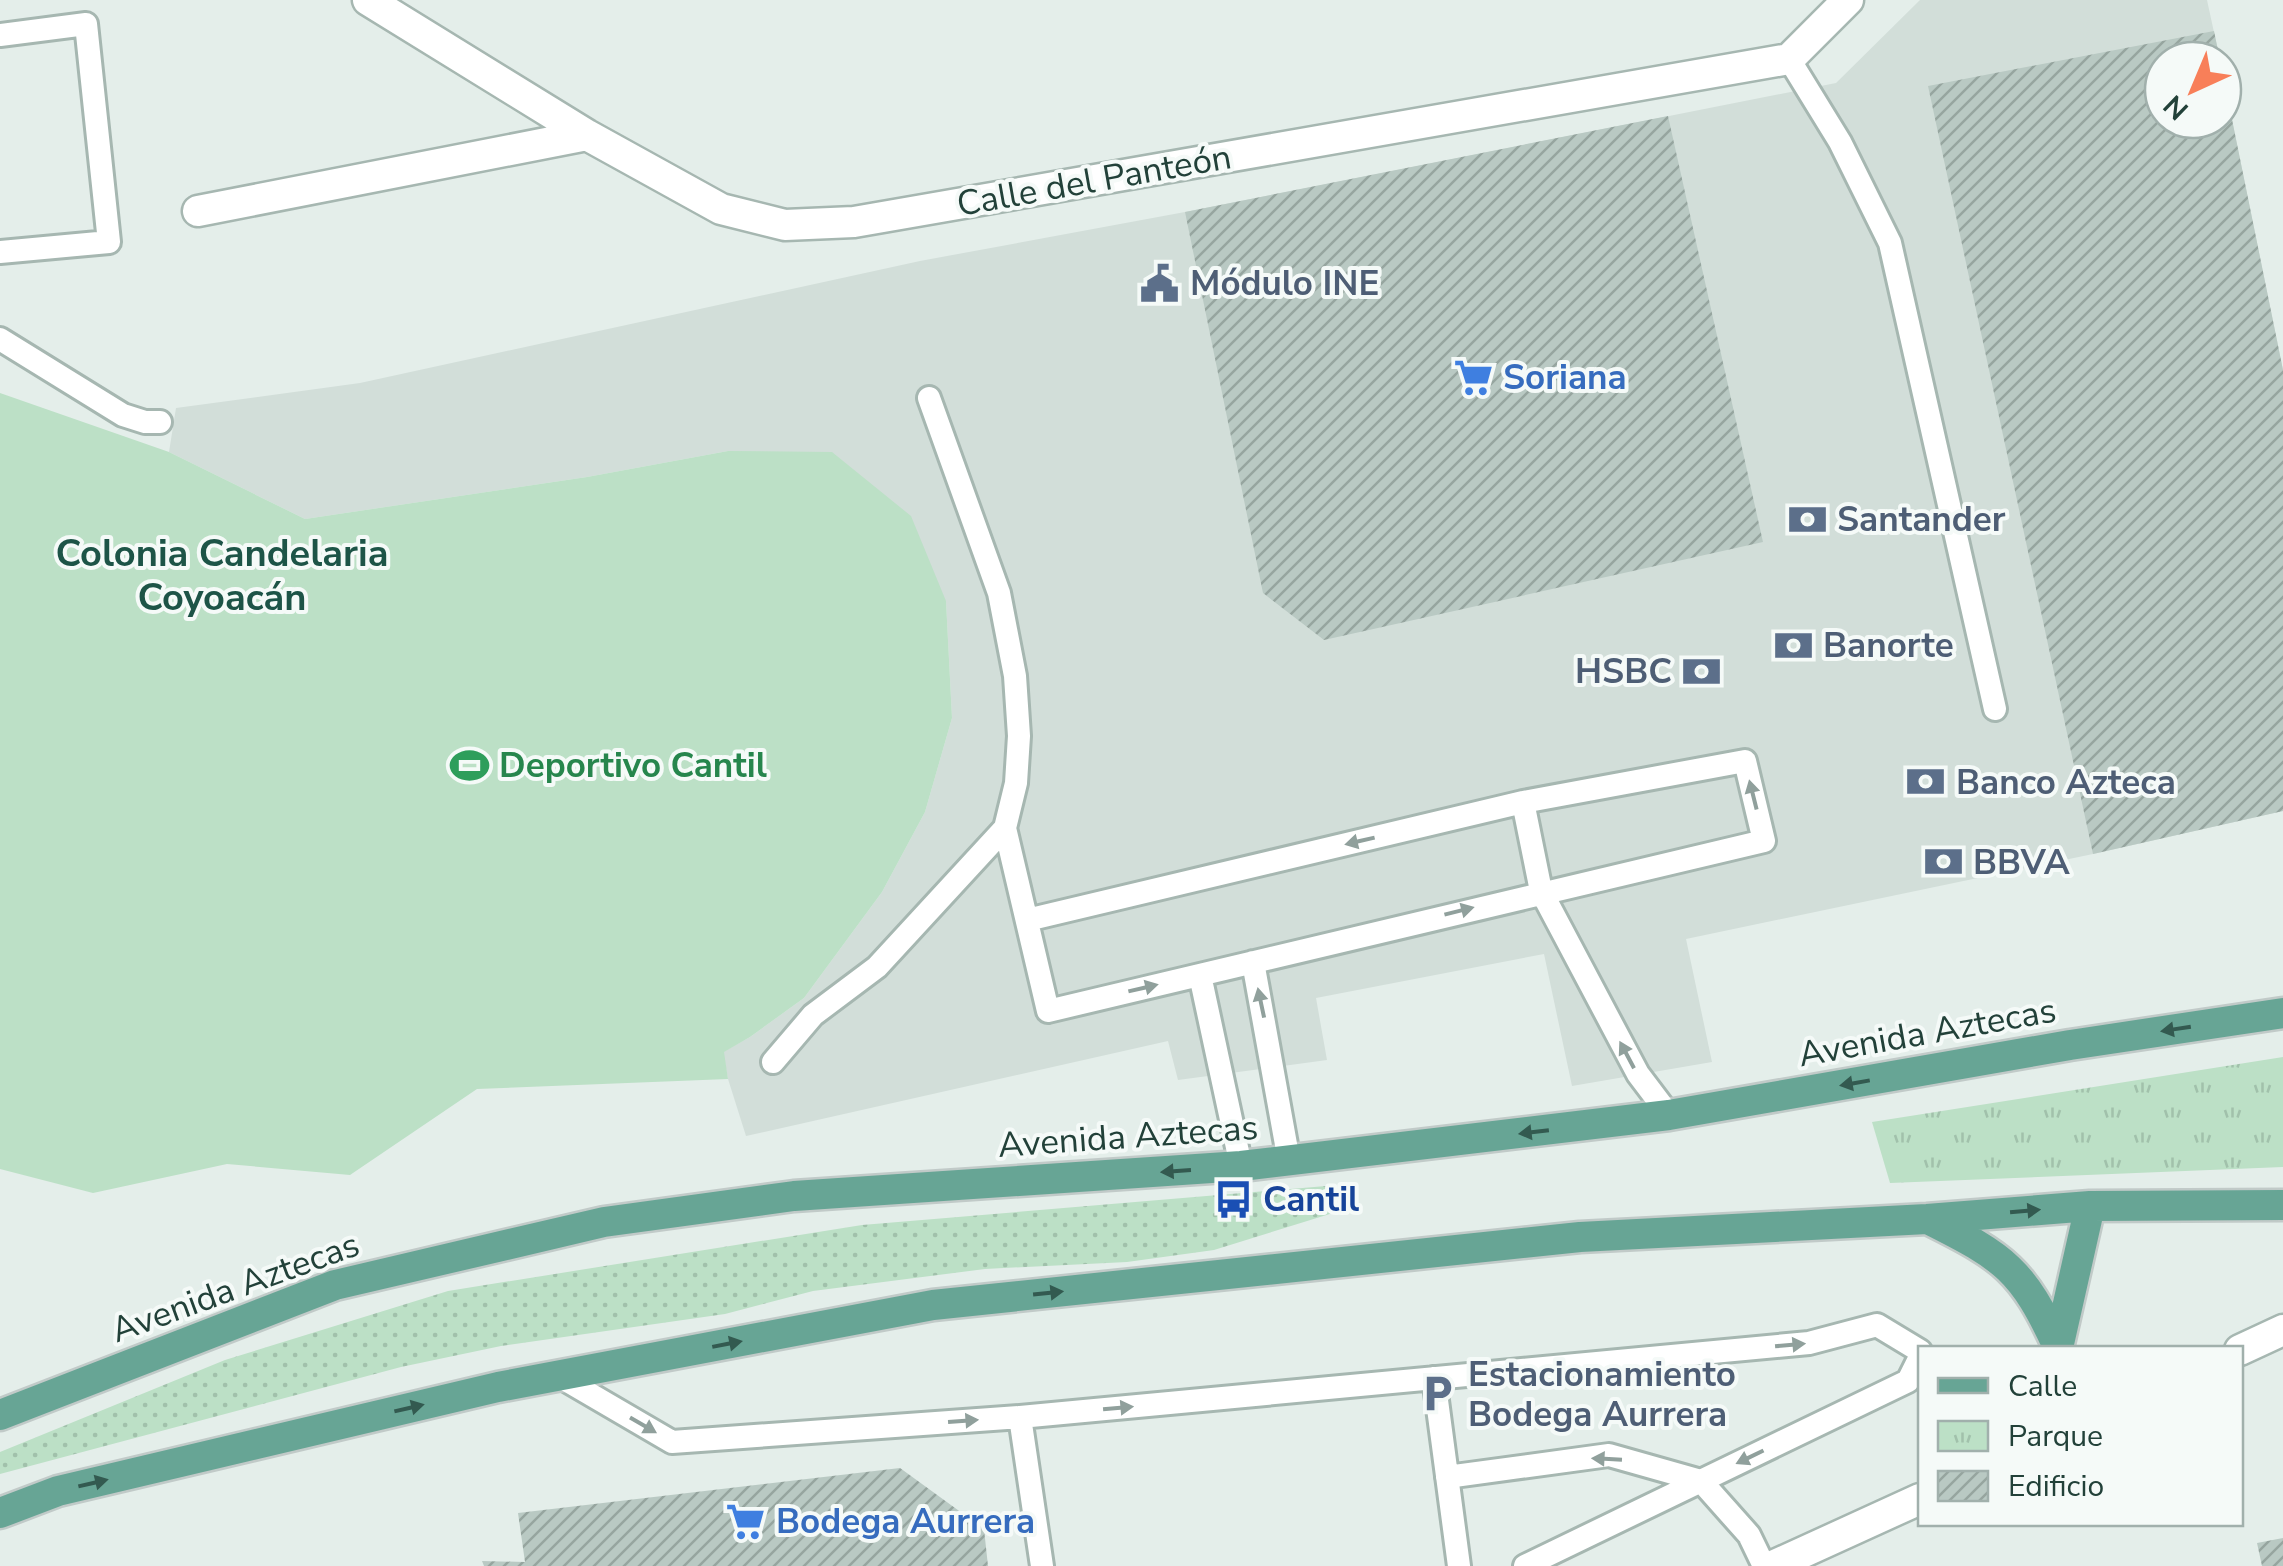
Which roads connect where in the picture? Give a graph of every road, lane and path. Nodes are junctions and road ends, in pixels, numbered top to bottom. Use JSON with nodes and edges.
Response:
{"nodes":[{"id":1,"x":368,"y":0,"type":"edge"},
{"id":2,"x":1848,"y":0,"type":"edge"},
{"id":3,"x":0,"y":36,"type":"edge"},
{"id":4,"x":1789,"y":59,"type":"junction"},
{"id":5,"x":587,"y":135,"type":"junction"},
{"id":6,"x":198,"y":211,"type":"dead end"},
{"id":7,"x":0,"y":252,"type":"edge"},
{"id":8,"x":0,"y":339,"type":"edge"},
{"id":9,"x":929,"y":398,"type":"dead end"},
{"id":10,"x":160,"y":422,"type":"dead end"},
{"id":11,"x":1995,"y":709,"type":"dead end"},
{"id":12,"x":1524,"y":802,"type":"junction"},
{"id":13,"x":1005,"y":828,"type":"junction"},
{"id":14,"x":1541,"y":891,"type":"junction"},
{"id":15,"x":1027,"y":920,"type":"junction"},
{"id":16,"x":1252,"y":962,"type":"junction"},
{"id":17,"x":1200,"y":974,"type":"junction"},
{"id":18,"x":2283,"y":1013,"type":"edge"},
{"id":19,"x":773,"y":1062,"type":"dead end"},
{"id":20,"x":1670,"y":1115,"type":"junction"},
{"id":21,"x":1289,"y":1161,"type":"junction"},
{"id":22,"x":1241,"y":1166,"type":"junction"},
{"id":23,"x":2283,"y":1205,"type":"edge"},
{"id":24,"x":2090,"y":1206,"type":"junction"},
{"id":25,"x":1928,"y":1219,"type":"junction"},
{"id":26,"x":2283,"y":1330,"type":"edge"},
{"id":27,"x":2057,"y":1346,"type":"edge"},
{"id":28,"x":2058,"y":1346,"type":"edge"},
{"id":29,"x":2243,"y":1349,"type":"edge"},
{"id":30,"x":1918,"y":1353,"type":"edge"},
{"id":31,"x":1918,"y":1358,"type":"edge"},
{"id":32,"x":559,"y":1376,"type":"junction"},
{"id":33,"x":1434,"y":1378,"type":"junction"},
{"id":34,"x":0,"y":1415,"type":"edge"},
{"id":35,"x":1020,"y":1417,"type":"junction"},
{"id":36,"x":1447,"y":1477,"type":"junction"},
{"id":37,"x":1701,"y":1481,"type":"junction"},
{"id":38,"x":1918,"y":1500,"type":"edge"},
{"id":39,"x":0,"y":1513,"type":"edge"},
{"id":40,"x":1042,"y":1566,"type":"edge"},
{"id":41,"x":1459,"y":1566,"type":"edge"},
{"id":42,"x":1525,"y":1566,"type":"edge"},
{"id":43,"x":1764,"y":1566,"type":"edge"},
{"id":44,"x":1773,"y":1566,"type":"edge"}],
"edges":[{"from":1,"to":5,"type":"street","name":"Calle del Panteón"},
{"from":2,"to":4,"type":"street"},
{"from":3,"to":7,"type":"lane"},
{"from":4,"to":5,"type":"street","name":"Calle del Panteón"},
{"from":4,"to":11,"type":"lane"},
{"from":5,"to":6,"type":"street"},
{"from":8,"to":10,"type":"lane"},
{"from":9,"to":13,"type":"lane"},
{"from":12,"to":14,"type":"lane"},
{"from":14,"to":12,"type":"lane","one_way":true},
{"from":12,"to":15,"type":"lane","one_way":true},
{"from":13,"to":15,"type":"lane"},
{"from":13,"to":19,"type":"lane"},
{"from":16,"to":14,"type":"lane","one_way":true},
{"from":20,"to":14,"type":"lane","one_way":true},
{"from":15,"to":17,"type":"lane","one_way":true},
{"from":16,"to":17,"type":"lane"},
{"from":21,"to":16,"type":"lane","one_way":true},
{"from":17,"to":22,"type":"lane"},
{"from":18,"to":20,"type":"main road","name":"Avenida Aztecas","one_way":true},
{"from":20,"to":21,"type":"main road","name":"Avenida Aztecas","one_way":true},
{"from":21,"to":22,"type":"main road","name":"Avenida Aztecas"},
{"from":22,"to":34,"type":"main road","name":"Avenida Aztecas","one_way":true},
{"from":23,"to":24,"type":"main road"},
{"from":25,"to":24,"type":"main road","one_way":true},
{"from":24,"to":28,"type":"main road"},
{"from":25,"to":27,"type":"main road"},
{"from":32,"to":25,"type":"main road","one_way":true},
{"from":26,"to":29,"type":"street"},
{"from":33,"to":30,"type":"lane","one_way":true},
{"from":31,"to":37,"type":"lane","one_way":true},
{"from":32,"to":35,"type":"lane","one_way":true},
{"from":39,"to":32,"type":"main road","one_way":true},
{"from":35,"to":33,"type":"lane","one_way":true},
{"from":33,"to":36,"type":"lane"},
{"from":35,"to":40,"type":"lane"},
{"from":37,"to":36,"type":"lane","one_way":true},
{"from":36,"to":41,"type":"lane"},
{"from":37,"to":42,"type":"lane"},
{"from":37,"to":43,"type":"lane"},
{"from":38,"to":44,"type":"street"}]}
